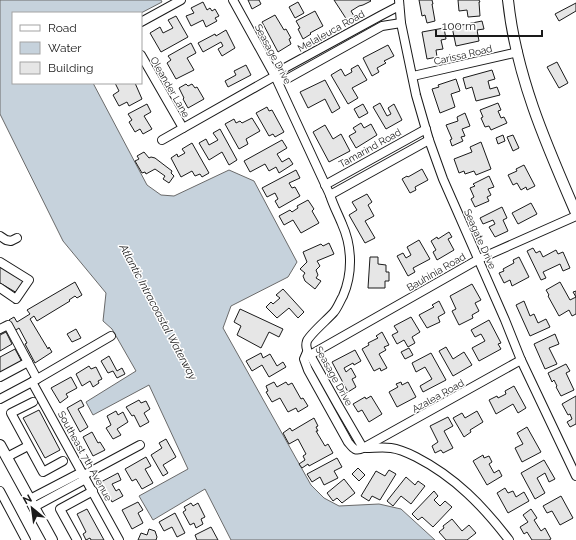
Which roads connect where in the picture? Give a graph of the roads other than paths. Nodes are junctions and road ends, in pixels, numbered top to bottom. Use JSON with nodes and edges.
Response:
{"nodes":[{"id":1,"x":181,"y":0,"type":"edge"},
{"id":2,"x":233,"y":0,"type":"edge"},
{"id":3,"x":508,"y":0,"type":"edge"},
{"id":4,"x":399,"y":3,"type":"edge"},
{"id":5,"x":142,"y":21,"type":"edge"},
{"id":6,"x":401,"y":23,"type":"junction"},
{"id":7,"x":518,"y":52,"type":"junction"},
{"id":8,"x":142,"y":57,"type":"edge"},
{"id":9,"x":275,"y":76,"type":"junction"},
{"id":10,"x":413,"y":76,"type":"junction"},
{"id":11,"x":183,"y":128,"type":"junction"},
{"id":12,"x":426,"y":129,"type":"junction"},
{"id":13,"x":162,"y":140,"type":"dead end"},
{"id":14,"x":429,"y":140,"type":"junction"},
{"id":15,"x":325,"y":185,"type":"junction"},
{"id":16,"x":330,"y":195,"type":"junction"},
{"id":17,"x":576,"y":213,"type":"edge"},
{"id":18,"x":576,"y":216,"type":"edge"},
{"id":19,"x":0,"y":236,"type":"edge"},
{"id":20,"x":17,"y":238,"type":"dead end"},
{"id":21,"x":479,"y":259,"type":"junction"},
{"id":22,"x":0,"y":262,"type":"edge"},
{"id":23,"x":0,"y":288,"type":"edge"},
{"id":24,"x":0,"y":329,"type":"edge"},
{"id":25,"x":111,"y":336,"type":"dead end"},
{"id":26,"x":309,"y":354,"type":"junction"},
{"id":27,"x":522,"y":360,"type":"junction"},
{"id":28,"x":28,"y":362,"type":"junction"},
{"id":29,"x":0,"y":377,"type":"edge"},
{"id":30,"x":35,"y":380,"type":"junction"},
{"id":31,"x":0,"y":399,"type":"edge"},
{"id":32,"x":33,"y":402,"type":"dead end"},
{"id":33,"x":0,"y":444,"type":"edge"},
{"id":34,"x":140,"y":445,"type":"dead end"},
{"id":35,"x":28,"y":446,"type":"junction"},
{"id":36,"x":364,"y":448,"type":"junction"},
{"id":37,"x":7,"y":458,"type":"junction"},
{"id":38,"x":63,"y":461,"type":"dead end"},
{"id":39,"x":84,"y":475,"type":"junction"},
{"id":40,"x":576,"y":476,"type":"edge"},
{"id":41,"x":0,"y":491,"type":"edge"},
{"id":42,"x":92,"y":491,"type":"junction"},
{"id":43,"x":32,"y":503,"type":"junction"},
{"id":44,"x":26,"y":540,"type":"edge"},
{"id":45,"x":52,"y":540,"type":"edge"},
{"id":46,"x":77,"y":540,"type":"edge"},
{"id":47,"x":120,"y":540,"type":"edge"},
{"id":48,"x":510,"y":540,"type":"edge"}],
"edges":[{"from":1,"to":5,"type":"street"},
{"from":2,"to":9,"type":"street","name":"Seasage Drive"},
{"from":3,"to":7,"type":"main road"},
{"from":4,"to":6,"type":"street","name":"Seagate Drive"},
{"from":4,"to":9,"type":"street","name":"Melaleuca Road"},
{"from":6,"to":9,"type":"street","name":"Melaleuca Road"},
{"from":6,"to":10,"type":"street","name":"Seagate Drive"},
{"from":7,"to":10,"type":"street","name":"Carissa Road"},
{"from":7,"to":17,"type":"main road"},
{"from":8,"to":11,"type":"street","name":"Oleander Lane"},
{"from":9,"to":11,"type":"street","name":"Melaleuca Road"},
{"from":9,"to":15,"type":"street","name":"Seasage Drive"},
{"from":10,"to":12,"type":"street","name":"Seagate Drive"},
{"from":11,"to":13,"type":"street","name":"Melaleuca Road"},
{"from":12,"to":14,"type":"street","name":"Seagate Drive"},
{"from":12,"to":15,"type":"street","name":"Tamarind Road"},
{"from":14,"to":16,"type":"street"},
{"from":14,"to":21,"type":"street","name":"Seagate Drive"},
{"from":15,"to":16,"type":"street","name":"Seasage Drive"},
{"from":16,"to":26,"type":"street","name":"Seasage Drive"},
{"from":18,"to":21,"type":"street","name":"Bauhinia Road"},
{"from":19,"to":20,"type":"street"},
{"from":21,"to":26,"type":"street","name":"Bauhinia Road"},
{"from":21,"to":27,"type":"street","name":"Seagate Drive"},
{"from":22,"to":23,"type":"street"},
{"from":24,"to":28,"type":"street","name":"Southeast 7th Avenue"},
{"from":25,"to":30,"type":"street"},
{"from":26,"to":36,"type":"street","name":"Seasage Drive"},
{"from":27,"to":36,"type":"street","name":"Azalea Road"},
{"from":27,"to":40,"type":"street","name":"Seagate Drive"},
{"from":28,"to":29,"type":"street"},
{"from":28,"to":30,"type":"street","name":"Southeast 7th Avenue"},
{"from":30,"to":31,"type":"street"},
{"from":30,"to":39,"type":"street","name":"Southeast 7th Avenue"},
{"from":32,"to":35,"type":"street"},
{"from":33,"to":37,"type":"main road"},
{"from":34,"to":39,"type":"street"},
{"from":35,"to":37,"type":"street"},
{"from":35,"to":38,"type":"street"},
{"from":36,"to":48,"type":"street"},
{"from":37,"to":43,"type":"main road"},
{"from":39,"to":42,"type":"street","name":"Southeast 7th Avenue"},
{"from":39,"to":43,"type":"street"},
{"from":41,"to":44,"type":"street"},
{"from":42,"to":46,"type":"street"},
{"from":42,"to":47,"type":"street","name":"Southeast 7th Avenue"},
{"from":43,"to":45,"type":"main road"}]}
